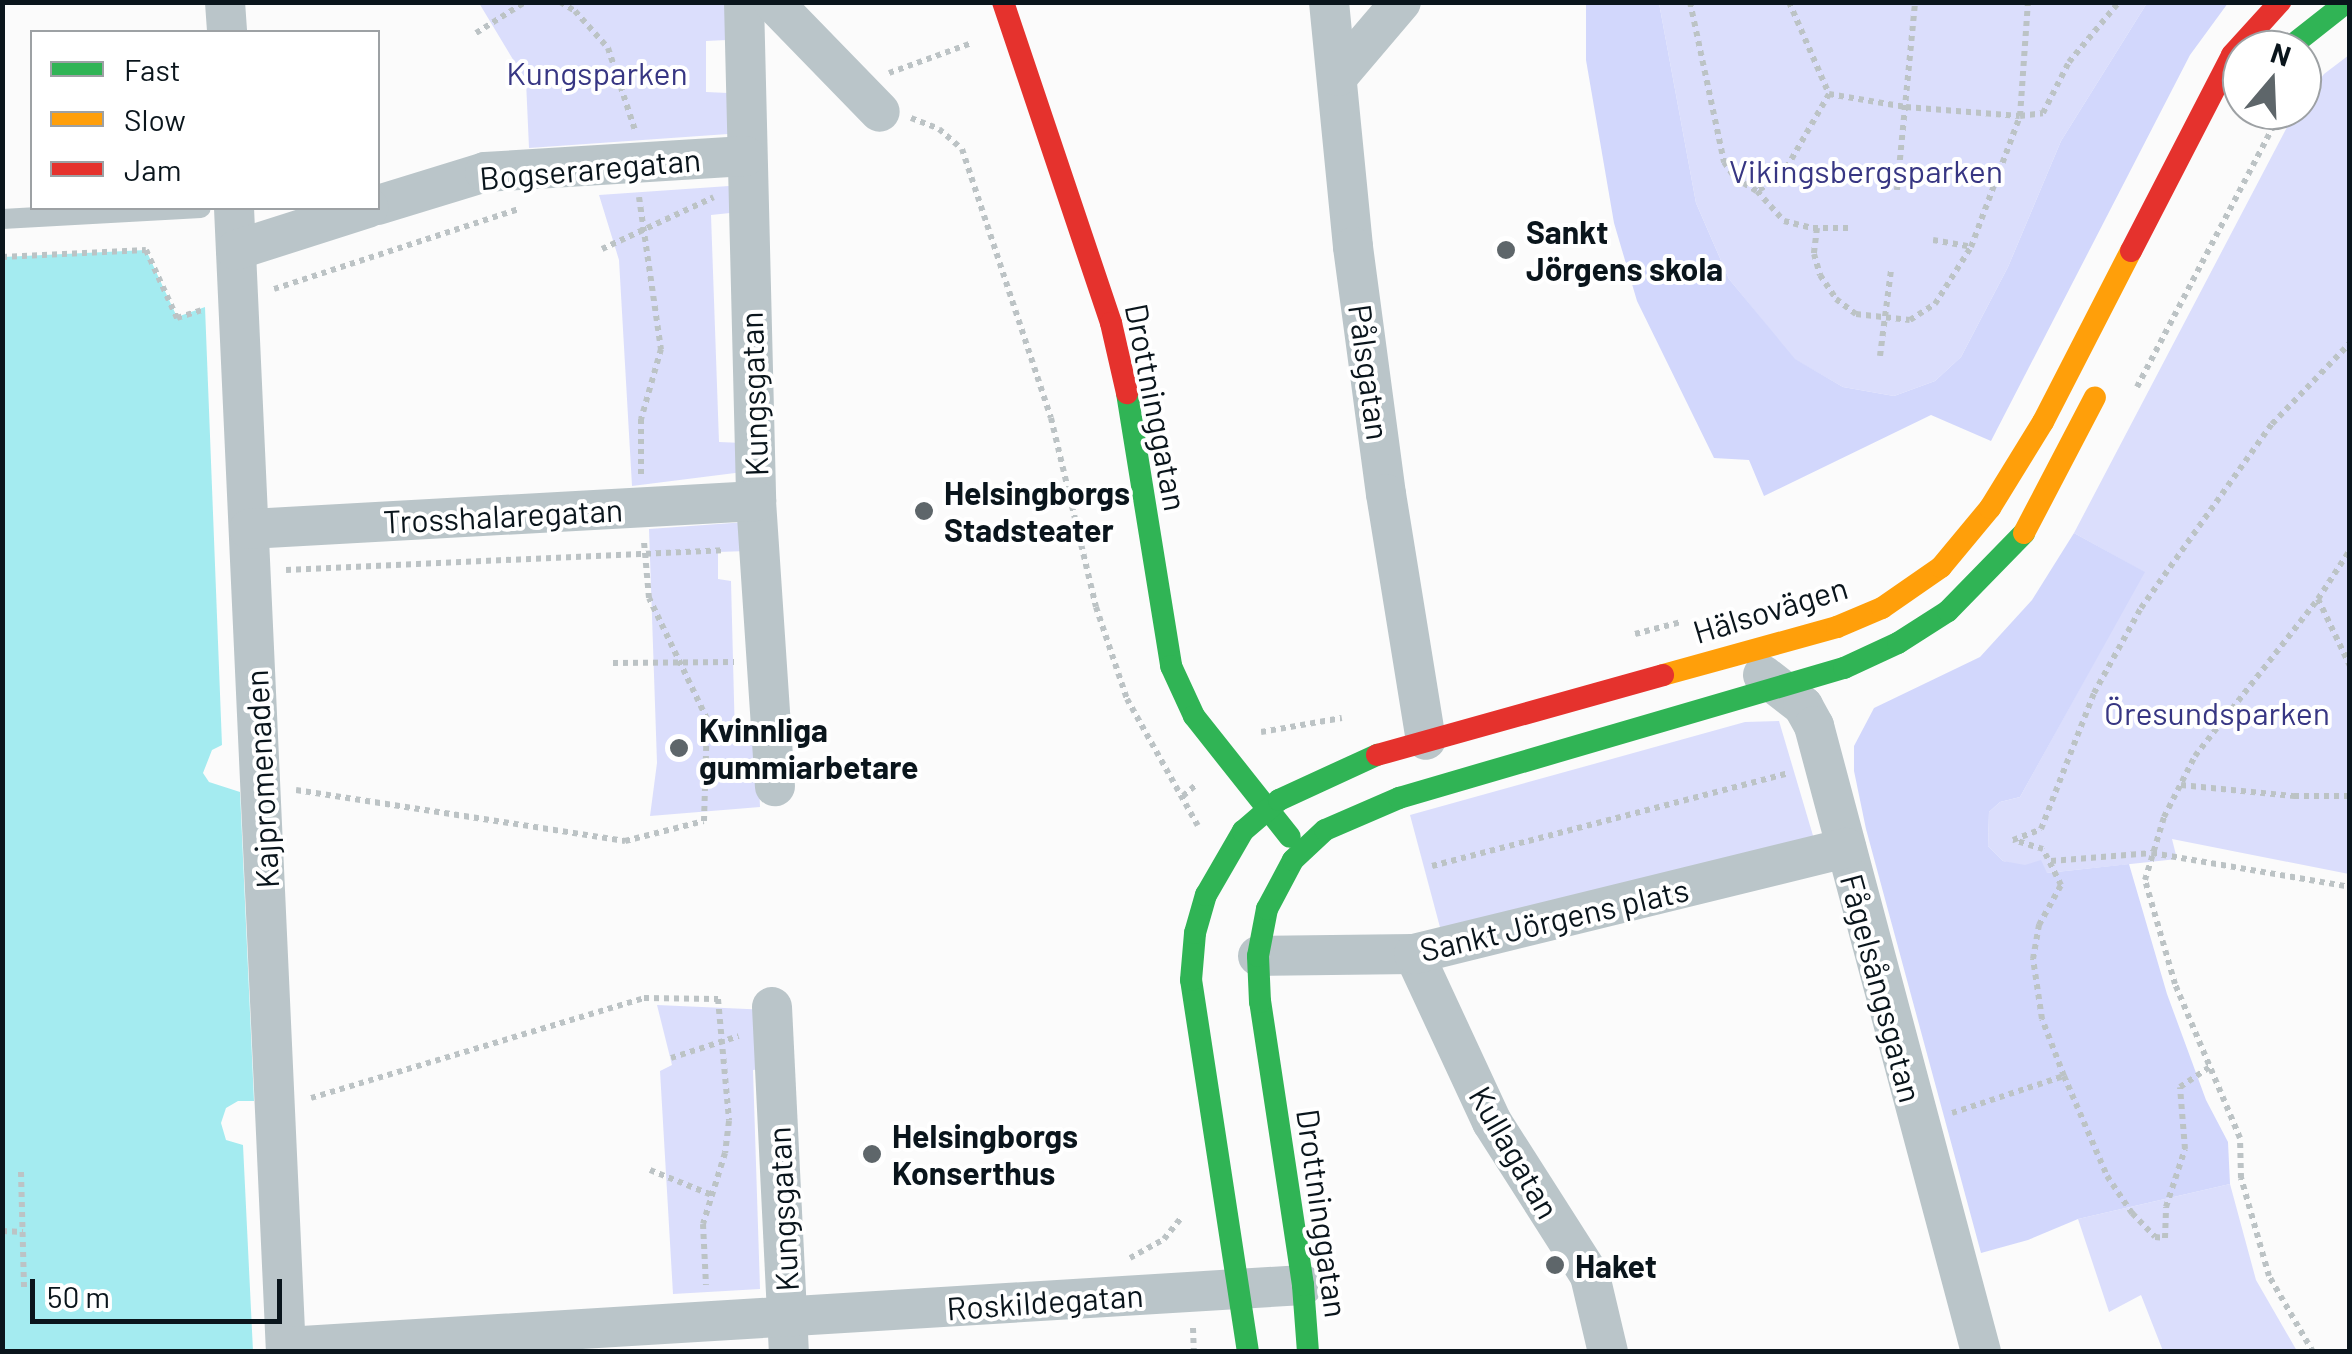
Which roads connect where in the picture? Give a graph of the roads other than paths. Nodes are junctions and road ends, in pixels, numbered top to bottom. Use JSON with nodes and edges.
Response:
{"nodes":[{"id":1,"x":226,"y":2,"type":"edge"},
{"id":2,"x":744,"y":2,"type":"edge"},
{"id":3,"x":773,"y":2,"type":"edge"},
{"id":4,"x":1003,"y":2,"type":"edge"},
{"id":5,"x":1329,"y":2,"type":"edge"},
{"id":6,"x":1401,"y":2,"type":"edge"},
{"id":7,"x":2280,"y":2,"type":"edge"},
{"id":8,"x":2347,"y":2,"type":"edge"},
{"id":9,"x":227,"y":30,"type":"edge"},
{"id":10,"x":2311,"y":30,"type":"edge"},
{"id":11,"x":1338,"y":76,"type":"junction"},
{"id":12,"x":880,"y":112,"type":"road end"},
{"id":13,"x":746,"y":169,"type":"junction"},
{"id":14,"x":380,"y":203,"type":"edge"},
{"id":15,"x":166,"y":210,"type":"edge"},
{"id":16,"x":234,"y":210,"type":"edge"},
{"id":17,"x":361,"y":210,"type":"edge"},
{"id":18,"x":2,"y":219,"type":"edge"},
{"id":19,"x":236,"y":250,"type":"junction"},
{"id":20,"x":2104,"y":380,"type":"dead end"},
{"id":21,"x":756,"y":502,"type":"junction"},
{"id":22,"x":249,"y":529,"type":"junction"},
{"id":23,"x":1736,"y":655,"type":"junction"},
{"id":24,"x":1780,"y":688,"type":"junction"},
{"id":25,"x":1426,"y":740,"type":"junction"},
{"id":26,"x":775,"y":786,"type":"dead end"},
{"id":27,"x":1266,"y":808,"type":"junction"},
{"id":28,"x":1846,"y":848,"type":"junction"},
{"id":29,"x":1301,"y":851,"type":"junction"},
{"id":30,"x":1414,"y":954,"type":"junction"},
{"id":31,"x":1258,"y":956,"type":"junction"},
{"id":32,"x":773,"y":1016,"type":"road end"},
{"id":33,"x":1303,"y":1285,"type":"junction"},
{"id":34,"x":1238,"y":1289,"type":"junction"},
{"id":35,"x":788,"y":1335,"type":"edge"},
{"id":36,"x":286,"y":1349,"type":"edge"},
{"id":37,"x":1248,"y":1352,"type":"edge"},
{"id":38,"x":1308,"y":1352,"type":"edge"},
{"id":39,"x":1608,"y":1352,"type":"edge"},
{"id":40,"x":1981,"y":1352,"type":"edge"}],
"edges":[{"from":1,"to":9,"type":"street"},
{"from":2,"to":13,"type":"street","name":"Kungsgatan"},
{"from":3,"to":12,"type":"street"},
{"from":4,"to":27,"type":"main road","name":"Drottninggatan"},
{"from":5,"to":11,"type":"street","name":"Pålsgatan"},
{"from":6,"to":11,"type":"street"},
{"from":7,"to":23,"type":"main road","name":"Hälsovägen"},
{"from":8,"to":10,"type":"main road"},
{"from":11,"to":25,"type":"street","name":"Pålsgatan"},
{"from":13,"to":14,"type":"street","name":"Bogseraregatan"},
{"from":13,"to":21,"type":"street","name":"Kungsgatan"},
{"from":15,"to":18,"type":"lane"},
{"from":16,"to":19,"type":"street","name":"Kajpromenaden"},
{"from":17,"to":19,"type":"street"},
{"from":19,"to":22,"type":"street","name":"Kajpromenaden"},
{"from":20,"to":24,"type":"main road"},
{"from":21,"to":22,"type":"street","name":"Trosshalaregatan"},
{"from":21,"to":26,"type":"street","name":"Kungsgatan"},
{"from":22,"to":36,"type":"street","name":"Kajpromenaden"},
{"from":23,"to":24,"type":"street","name":"Fågelsångsgatan"},
{"from":23,"to":25,"type":"main road","name":"Hälsovägen"},
{"from":24,"to":28,"type":"street","name":"Fågelsångsgatan"},
{"from":24,"to":29,"type":"main road"},
{"from":25,"to":27,"type":"main road","name":"Hälsovägen"},
{"from":27,"to":29,"type":"main road","name":"Drottninggatan"},
{"from":27,"to":34,"type":"main road"},
{"from":28,"to":30,"type":"street","name":"Sankt Jörgens plats"},
{"from":28,"to":40,"type":"street","name":"Fågelsångsgatan"},
{"from":29,"to":31,"type":"main road","name":"Drottninggatan"},
{"from":30,"to":31,"type":"street","name":"Sankt Jörgens plats"},
{"from":30,"to":39,"type":"street","name":"Kullagatan"},
{"from":31,"to":33,"type":"main road","name":"Drottninggatan"},
{"from":32,"to":35,"type":"street","name":"Kungsgatan"},
{"from":33,"to":34,"type":"street","name":"Roskildegatan"},
{"from":33,"to":38,"type":"main road","name":"Drottninggatan"},
{"from":34,"to":35,"type":"street","name":"Roskildegatan"},
{"from":34,"to":37,"type":"main road"},
{"from":35,"to":36,"type":"street","name":"Roskildegatan"}]}
